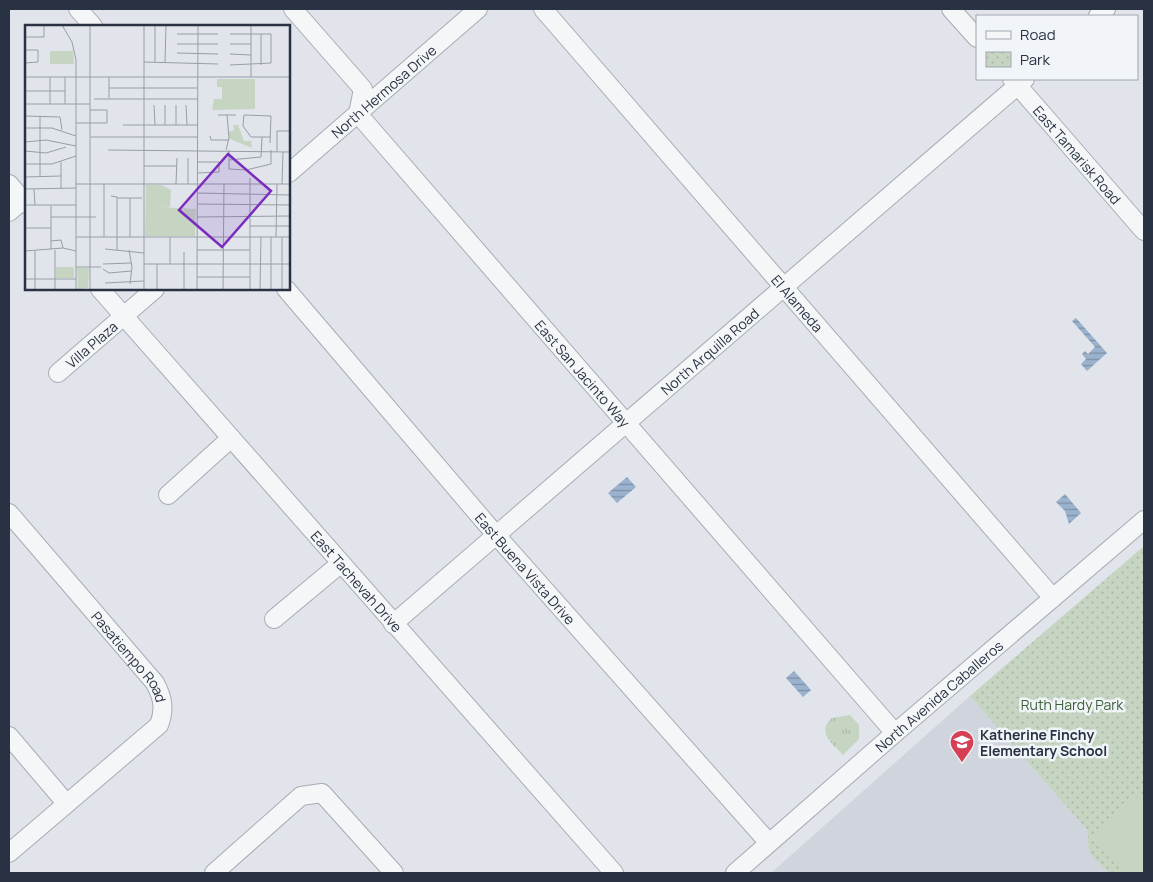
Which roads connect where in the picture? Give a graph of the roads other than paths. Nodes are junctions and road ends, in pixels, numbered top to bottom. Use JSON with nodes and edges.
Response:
{"nodes":[{"id":1,"x":78,"y":9,"type":"edge"},
{"id":2,"x":293,"y":9,"type":"edge"},
{"id":3,"x":478,"y":9,"type":"edge"},
{"id":4,"x":542,"y":9,"type":"edge"},
{"id":5,"x":951,"y":9,"type":"edge"},
{"id":6,"x":92,"y":25,"type":"edge"},
{"id":7,"x":976,"y":37,"type":"edge"},
{"id":8,"x":1018,"y":81,"type":"edge"},
{"id":9,"x":358,"y":114,"type":"junction"},
{"id":10,"x":290,"y":173,"type":"edge"},
{"id":11,"x":9,"y":184,"type":"edge"},
{"id":12,"x":25,"y":202,"type":"edge"},
{"id":13,"x":9,"y":212,"type":"edge"},
{"id":14,"x":1144,"y":231,"type":"edge"},
{"id":15,"x":784,"y":286,"type":"junction"},
{"id":16,"x":101,"y":290,"type":"edge"},
{"id":17,"x":154,"y":290,"type":"edge"},
{"id":18,"x":287,"y":290,"type":"edge"},
{"id":19,"x":124,"y":316,"type":"junction"},
{"id":20,"x":58,"y":373,"type":"dead end"},
{"id":21,"x":627,"y":422,"type":"junction"},
{"id":22,"x":230,"y":439,"type":"junction"},
{"id":23,"x":168,"y":495,"type":"dead end"},
{"id":24,"x":9,"y":513,"type":"edge"},
{"id":25,"x":1144,"y":520,"type":"edge"},
{"id":26,"x":496,"y":535,"type":"junction"},
{"id":27,"x":340,"y":564,"type":"junction"},
{"id":28,"x":1053,"y":598,"type":"junction"},
{"id":29,"x":274,"y":619,"type":"dead end"},
{"id":30,"x":392,"y":624,"type":"junction"},
{"id":31,"x":895,"y":733,"type":"junction"},
{"id":32,"x":9,"y":736,"type":"edge"},
{"id":33,"x":66,"y":803,"type":"junction"},
{"id":34,"x":769,"y":843,"type":"junction"},
{"id":35,"x":9,"y":854,"type":"edge"},
{"id":36,"x":214,"y":873,"type":"edge"},
{"id":37,"x":394,"y":873,"type":"edge"},
{"id":38,"x":614,"y":873,"type":"edge"},
{"id":39,"x":735,"y":873,"type":"edge"}],
"edges":[{"from":1,"to":6,"type":"street"},
{"from":2,"to":9,"type":"street"},
{"from":3,"to":9,"type":"street","name":"North Hermosa Drive"},
{"from":4,"to":15,"type":"street","name":"El Alameda"},
{"from":5,"to":7,"type":"street"},
{"from":8,"to":14,"type":"street","name":"East Tamarisk Road"},
{"from":8,"to":15,"type":"street","name":"North Arquilla Road"},
{"from":9,"to":10,"type":"street","name":"North Hermosa Drive"},
{"from":9,"to":21,"type":"street","name":"East San Jacinto Way"},
{"from":11,"to":12,"type":"street"},
{"from":12,"to":13,"type":"street"},
{"from":15,"to":21,"type":"street","name":"North Arquilla Road"},
{"from":15,"to":28,"type":"street","name":"El Alameda"},
{"from":16,"to":19,"type":"street","name":"East Tachevah Drive"},
{"from":17,"to":19,"type":"street"},
{"from":18,"to":26,"type":"street","name":"East Buena Vista Drive"},
{"from":19,"to":20,"type":"street","name":"Villa Plaza"},
{"from":19,"to":22,"type":"street","name":"East Tachevah Drive"},
{"from":21,"to":26,"type":"street","name":"North Arquilla Road"},
{"from":21,"to":31,"type":"street","name":"East San Jacinto Way"},
{"from":22,"to":23,"type":"street"},
{"from":22,"to":27,"type":"street","name":"East Tachevah Drive"},
{"from":24,"to":33,"type":"street","name":"Pasatiempo Road"},
{"from":25,"to":28,"type":"street","name":"North Avenida Caballeros"},
{"from":26,"to":30,"type":"street","name":"North Arquilla Road"},
{"from":26,"to":34,"type":"street","name":"East Buena Vista Drive"},
{"from":27,"to":29,"type":"street"},
{"from":27,"to":30,"type":"street","name":"East Tachevah Drive"},
{"from":28,"to":31,"type":"street","name":"North Avenida Caballeros"},
{"from":30,"to":38,"type":"street","name":"East Tachevah Drive"},
{"from":31,"to":34,"type":"street","name":"North Avenida Caballeros"},
{"from":32,"to":33,"type":"street"},
{"from":33,"to":35,"type":"street","name":"Pasatiempo Road"},
{"from":34,"to":39,"type":"street","name":"North Avenida Caballeros"},
{"from":36,"to":37,"type":"street"}]}
